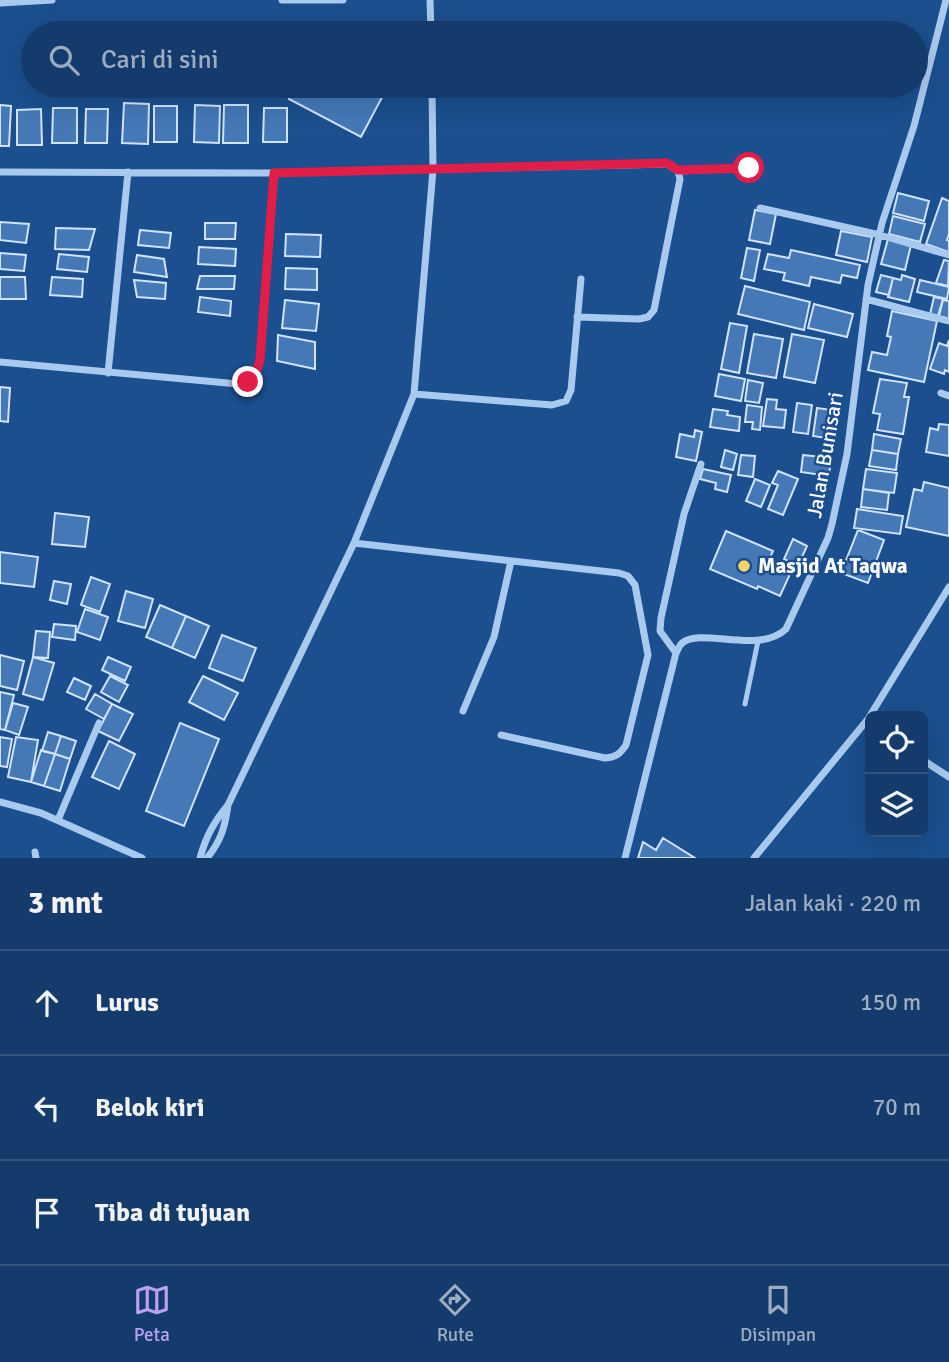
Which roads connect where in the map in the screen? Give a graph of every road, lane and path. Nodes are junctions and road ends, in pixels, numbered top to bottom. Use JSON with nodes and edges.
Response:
{"nodes":[{"id":1,"x":52,"y":0,"type":"edge"},
{"id":2,"x":282,"y":0,"type":"edge"},
{"id":3,"x":343,"y":0,"type":"edge"},
{"id":4,"x":430,"y":0,"type":"edge"},
{"id":5,"x":946,"y":0,"type":"edge"},
{"id":6,"x":0,"y":3,"type":"edge"},
{"id":7,"x":431,"y":21,"type":"edge"},
{"id":8,"x":928,"y":71,"type":"edge"},
{"id":9,"x":432,"y":98,"type":"edge"},
{"id":10,"x":921,"y":98,"type":"edge"},
{"id":11,"x":749,"y":168,"type":"dead end"},
{"id":12,"x":433,"y":170,"type":"junction"},
{"id":13,"x":678,"y":170,"type":"junction"},
{"id":14,"x":0,"y":172,"type":"edge"},
{"id":15,"x":128,"y":172,"type":"junction"},
{"id":16,"x":274,"y":173,"type":"junction"},
{"id":17,"x":760,"y":208,"type":"dead end"},
{"id":18,"x":880,"y":235,"type":"junction"},
{"id":19,"x":949,"y":255,"type":"edge"},
{"id":20,"x":581,"y":279,"type":"dead end"},
{"id":21,"x":866,"y":299,"type":"junction"},
{"id":22,"x":578,"y":317,"type":"junction"},
{"id":23,"x":949,"y":321,"type":"edge"},
{"id":24,"x":0,"y":362,"type":"edge"},
{"id":25,"x":108,"y":373,"type":"junction"},
{"id":26,"x":414,"y":394,"type":"junction"},
{"id":27,"x":701,"y":464,"type":"dead end"},
{"id":28,"x":354,"y":543,"type":"junction"},
{"id":29,"x":511,"y":561,"type":"junction"},
{"id":30,"x":949,"y":587,"type":"edge"},
{"id":31,"x":758,"y":641,"type":"junction"},
{"id":32,"x":676,"y":653,"type":"junction"},
{"id":33,"x":745,"y":704,"type":"dead end"},
{"id":34,"x":463,"y":711,"type":"dead end"},
{"id":35,"x":874,"y":711,"type":"edge"},
{"id":36,"x":99,"y":723,"type":"dead end"},
{"id":37,"x":865,"y":725,"type":"edge"},
{"id":38,"x":501,"y":735,"type":"dead end"},
{"id":39,"x":928,"y":763,"type":"edge"},
{"id":40,"x":949,"y":777,"type":"edge"},
{"id":41,"x":0,"y":802,"type":"edge"},
{"id":42,"x":228,"y":805,"type":"junction"},
{"id":43,"x":58,"y":820,"type":"junction"},
{"id":44,"x":142,"y":858,"type":"edge"},
{"id":45,"x":200,"y":858,"type":"edge"},
{"id":46,"x":207,"y":858,"type":"edge"},
{"id":47,"x":625,"y":858,"type":"edge"},
{"id":48,"x":754,"y":858,"type":"edge"}],
"edges":[{"from":1,"to":6,"type":"street"},
{"from":2,"to":3,"type":"street"},
{"from":4,"to":7,"type":"street"},
{"from":5,"to":8,"type":"street","name":"Jalan Bunisari"},
{"from":9,"to":12,"type":"street"},
{"from":10,"to":18,"type":"street","name":"Jalan Bunisari"},
{"from":11,"to":13,"type":"street"},
{"from":12,"to":13,"type":"street"},
{"from":12,"to":16,"type":"street"},
{"from":12,"to":26,"type":"street"},
{"from":13,"to":22,"type":"street"},
{"from":14,"to":15,"type":"street"},
{"from":15,"to":16,"type":"street"},
{"from":15,"to":25,"type":"street"},
{"from":16,"to":25,"type":"street"},
{"from":17,"to":18,"type":"street"},
{"from":18,"to":19,"type":"street"},
{"from":18,"to":21,"type":"street","name":"Jalan Bunisari"},
{"from":20,"to":22,"type":"street"},
{"from":21,"to":23,"type":"street"},
{"from":21,"to":31,"type":"street","name":"Jalan Bunisari"},
{"from":22,"to":26,"type":"street"},
{"from":24,"to":25,"type":"street"},
{"from":26,"to":28,"type":"street"},
{"from":27,"to":32,"type":"street"},
{"from":28,"to":29,"type":"street"},
{"from":28,"to":42,"type":"street"},
{"from":29,"to":34,"type":"street"},
{"from":29,"to":38,"type":"street"},
{"from":30,"to":35,"type":"street"},
{"from":31,"to":32,"type":"street","name":"Jalan Bunisari"},
{"from":31,"to":33,"type":"lane"},
{"from":32,"to":47,"type":"street"},
{"from":36,"to":43,"type":"street"},
{"from":37,"to":48,"type":"street"},
{"from":39,"to":40,"type":"street"},
{"from":41,"to":43,"type":"street"},
{"from":42,"to":45,"type":"street"},
{"from":42,"to":46,"type":"street"},
{"from":43,"to":44,"type":"street"}]}
